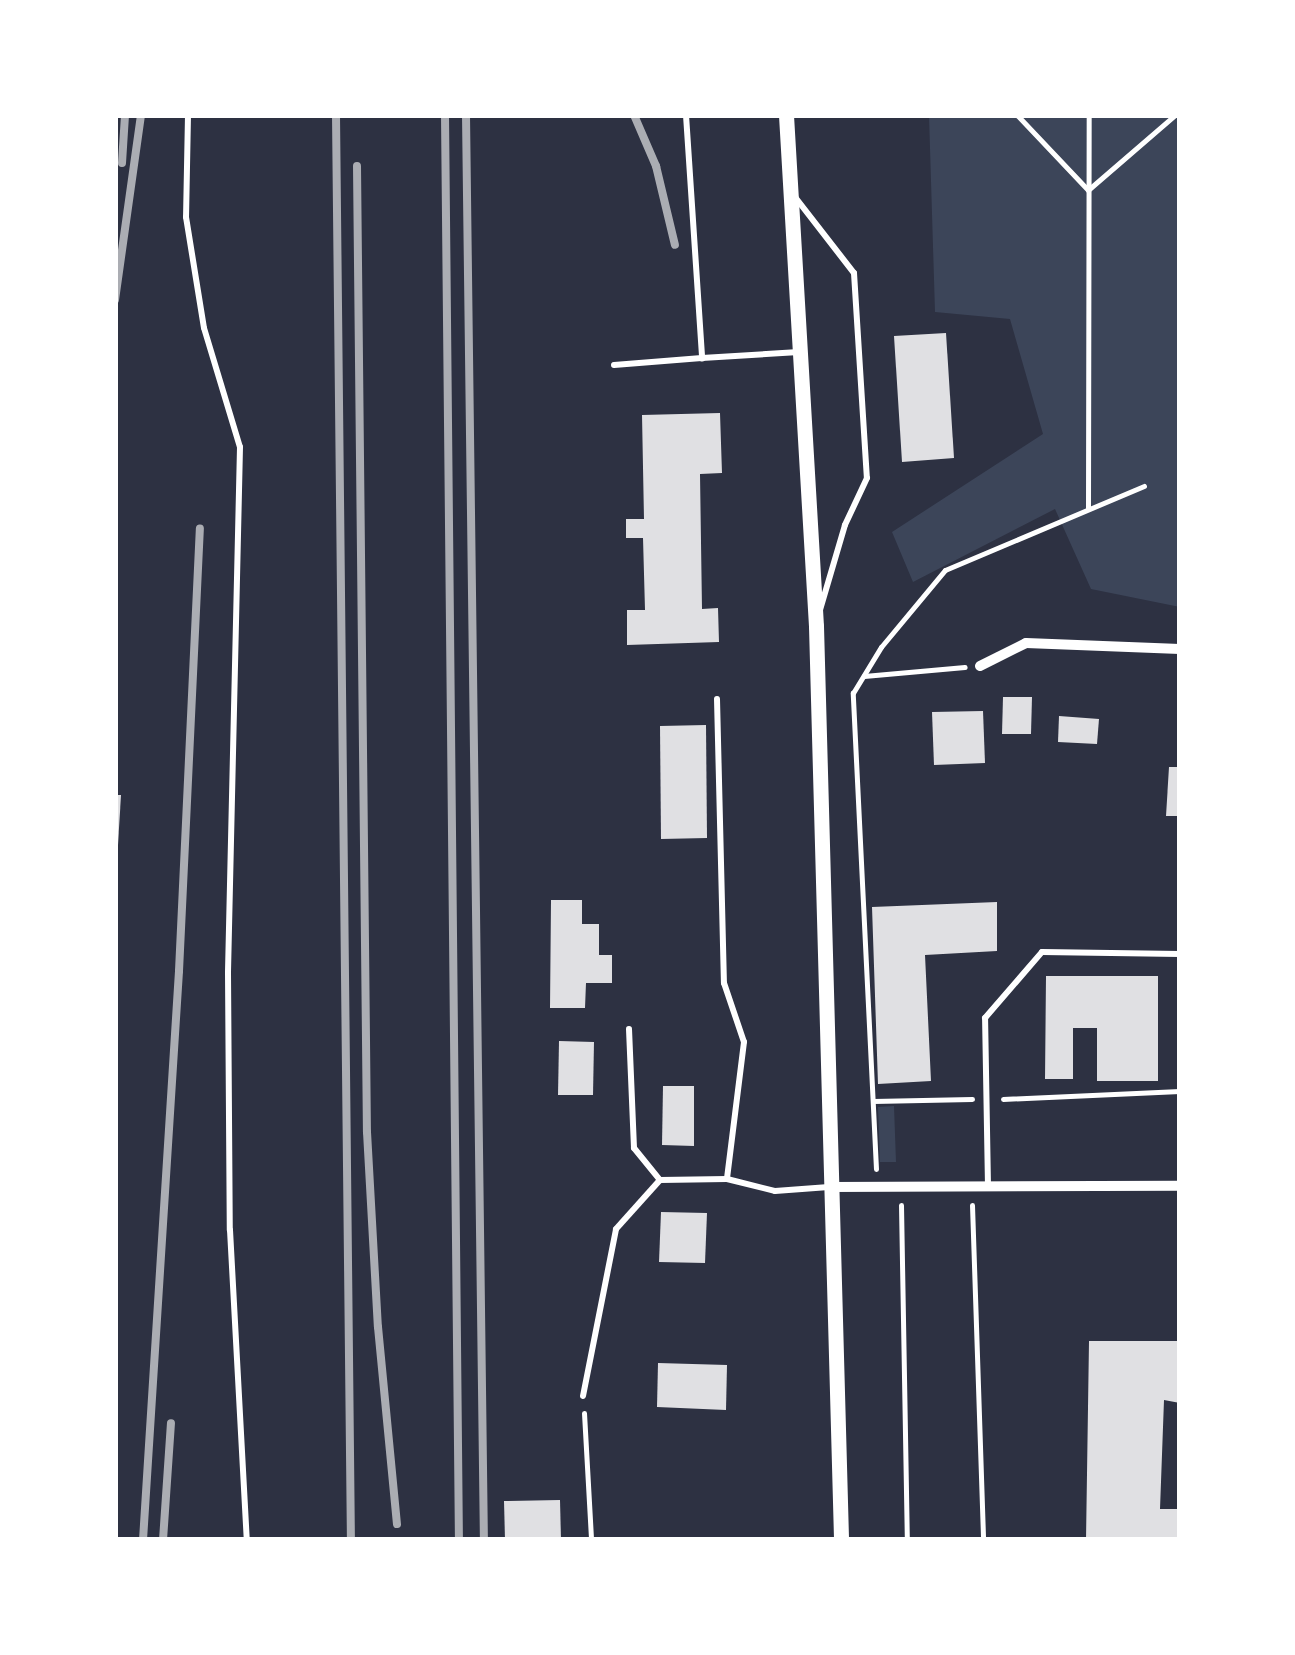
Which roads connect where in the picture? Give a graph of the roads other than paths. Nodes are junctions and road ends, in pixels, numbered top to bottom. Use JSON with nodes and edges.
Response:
{"nodes":[{"id":1,"x":188,"y":115,"type":"edge"},
{"id":2,"x":686,"y":115,"type":"edge"},
{"id":3,"x":786,"y":115,"type":"edge"},
{"id":4,"x":790,"y":190,"type":"junction"},
{"id":5,"x":800,"y":352,"type":"junction"},
{"id":6,"x":702,"y":358,"type":"junction"},
{"id":7,"x":614,"y":365,"type":"dead end"},
{"id":8,"x":816,"y":626,"type":"junction"},
{"id":9,"x":1180,"y":650,"type":"edge"},
{"id":10,"x":980,"y":666,"type":"road end"},
{"id":11,"x":717,"y":699,"type":"dead end"},
{"id":12,"x":1180,"y":954,"type":"edge"},
{"id":13,"x":629,"y":1029,"type":"dead end"},
{"id":14,"x":727,"y":1179,"type":"junction"},
{"id":15,"x":660,"y":1180,"type":"junction"},
{"id":16,"x":988,"y":1186,"type":"junction"},
{"id":17,"x":1180,"y":1186,"type":"edge"},
{"id":18,"x":830,"y":1187,"type":"junction"},
{"id":19,"x":583,"y":1396,"type":"road end"},
{"id":20,"x":247,"y":1540,"type":"edge"},
{"id":21,"x":842,"y":1540,"type":"edge"}],
"edges":[{"from":1,"to":20,"type":"lane"},
{"from":2,"to":6,"type":"lane"},
{"from":3,"to":4,"type":"main road"},
{"from":4,"to":5,"type":"main road"},
{"from":4,"to":8,"type":"lane"},
{"from":5,"to":6,"type":"lane"},
{"from":5,"to":8,"type":"main road"},
{"from":6,"to":7,"type":"lane"},
{"from":8,"to":18,"type":"main road"},
{"from":9,"to":10,"type":"street"},
{"from":11,"to":14,"type":"lane"},
{"from":12,"to":16,"type":"lane"},
{"from":13,"to":15,"type":"lane"},
{"from":14,"to":15,"type":"lane"},
{"from":14,"to":18,"type":"lane"},
{"from":15,"to":19,"type":"lane"},
{"from":16,"to":17,"type":"street"},
{"from":16,"to":18,"type":"street"},
{"from":18,"to":21,"type":"main road"}]}
